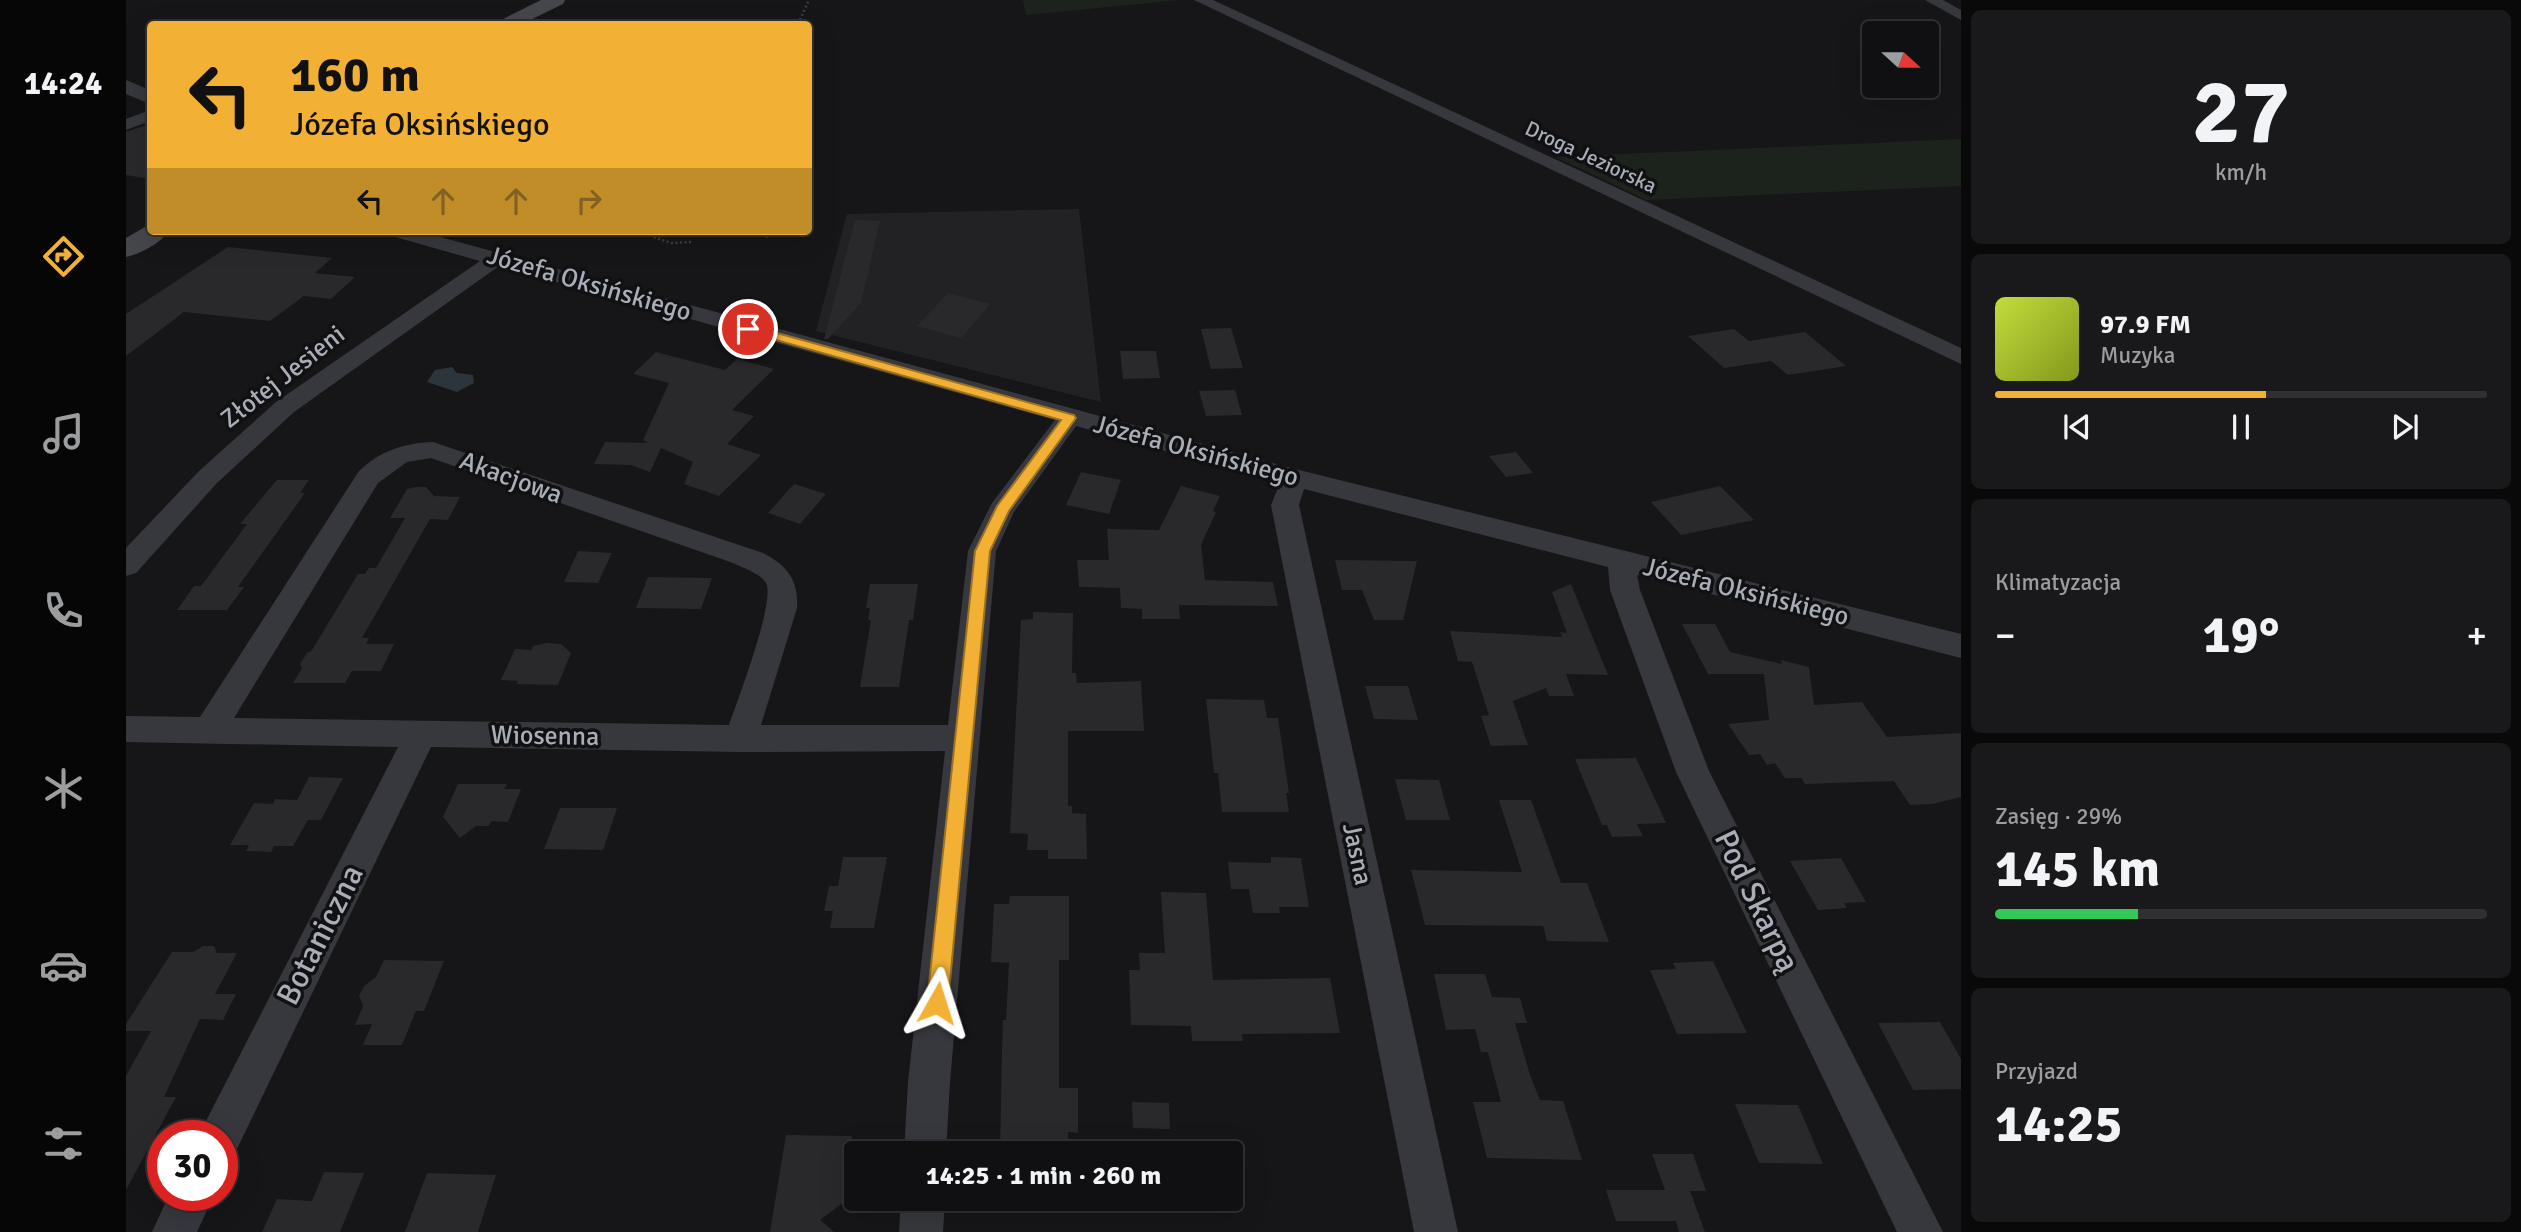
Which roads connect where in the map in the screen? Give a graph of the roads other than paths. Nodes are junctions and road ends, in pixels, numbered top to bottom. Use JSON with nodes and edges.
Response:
{"nodes":[{"id":1,"x":556,"y":0,"type":"edge"},
{"id":2,"x":1201,"y":0,"type":"edge"},
{"id":3,"x":1932,"y":0,"type":"edge"},
{"id":4,"x":1961,"y":16,"type":"edge"},
{"id":5,"x":514,"y":21,"type":"edge"},
{"id":6,"x":126,"y":86,"type":"edge"},
{"id":7,"x":147,"y":96,"type":"edge"},
{"id":8,"x":147,"y":116,"type":"edge"},
{"id":9,"x":126,"y":125,"type":"edge"},
{"id":10,"x":147,"y":229,"type":"edge"},
{"id":11,"x":148,"y":235,"type":"edge"},
{"id":12,"x":409,"y":235,"type":"edge"},
{"id":13,"x":126,"y":247,"type":"edge"},
{"id":14,"x":496,"y":259,"type":"junction"},
{"id":15,"x":1961,"y":357,"type":"edge"},
{"id":16,"x":1069,"y":418,"type":"junction"},
{"id":17,"x":1295,"y":478,"type":"junction"},
{"id":18,"x":1621,"y":560,"type":"junction"},
{"id":19,"x":126,"y":566,"type":"edge"},
{"id":20,"x":1961,"y":646,"type":"edge"},
{"id":21,"x":126,"y":729,"type":"edge"},
{"id":22,"x":209,"y":730,"type":"junction"},
{"id":23,"x":421,"y":734,"type":"junction"},
{"id":24,"x":964,"y":738,"type":"junction"},
{"id":25,"x":741,"y":739,"type":"junction"},
{"id":26,"x":229,"y":1120,"type":"edge"},
{"id":27,"x":926,"y":1141,"type":"edge"},
{"id":28,"x":184,"y":1211,"type":"edge"},
{"id":29,"x":922,"y":1211,"type":"edge"},
{"id":30,"x":174,"y":1232,"type":"edge"},
{"id":31,"x":920,"y":1232,"type":"edge"},
{"id":32,"x":1436,"y":1232,"type":"edge"},
{"id":33,"x":1921,"y":1232,"type":"edge"}],
"edges":[{"from":1,"to":5,"type":"main road"},
{"from":2,"to":15,"type":"street","name":"Droga Jeziorska"},
{"from":3,"to":4,"type":"street"},
{"from":6,"to":7,"type":"street"},
{"from":8,"to":9,"type":"street"},
{"from":10,"to":13,"type":"main road"},
{"from":11,"to":13,"type":"main road"},
{"from":12,"to":14,"type":"street","name":"Józefa Oksińskiego"},
{"from":14,"to":16,"type":"street","name":"Józefa Oksińskiego"},
{"from":14,"to":19,"type":"street","name":"Złotej Jesieni"},
{"from":16,"to":17,"type":"street","name":"Józefa Oksińskiego"},
{"from":16,"to":24,"type":"street"},
{"from":17,"to":18,"type":"street","name":"Józefa Oksińskiego"},
{"from":17,"to":32,"type":"street","name":"Jasna"},
{"from":18,"to":20,"type":"street","name":"Józefa Oksińskiego"},
{"from":18,"to":33,"type":"street","name":"Pod Skarpą"},
{"from":21,"to":22,"type":"street","name":"Wiosenna"},
{"from":22,"to":23,"type":"street","name":"Wiosenna"},
{"from":22,"to":25,"type":"street","name":"Akacjowa"},
{"from":23,"to":25,"type":"street","name":"Wiosenna"},
{"from":23,"to":26,"type":"street","name":"Botaniczna"},
{"from":24,"to":25,"type":"street","name":"Wiosenna"},
{"from":24,"to":27,"type":"street"},
{"from":28,"to":30,"type":"street"},
{"from":29,"to":31,"type":"street"}]}
